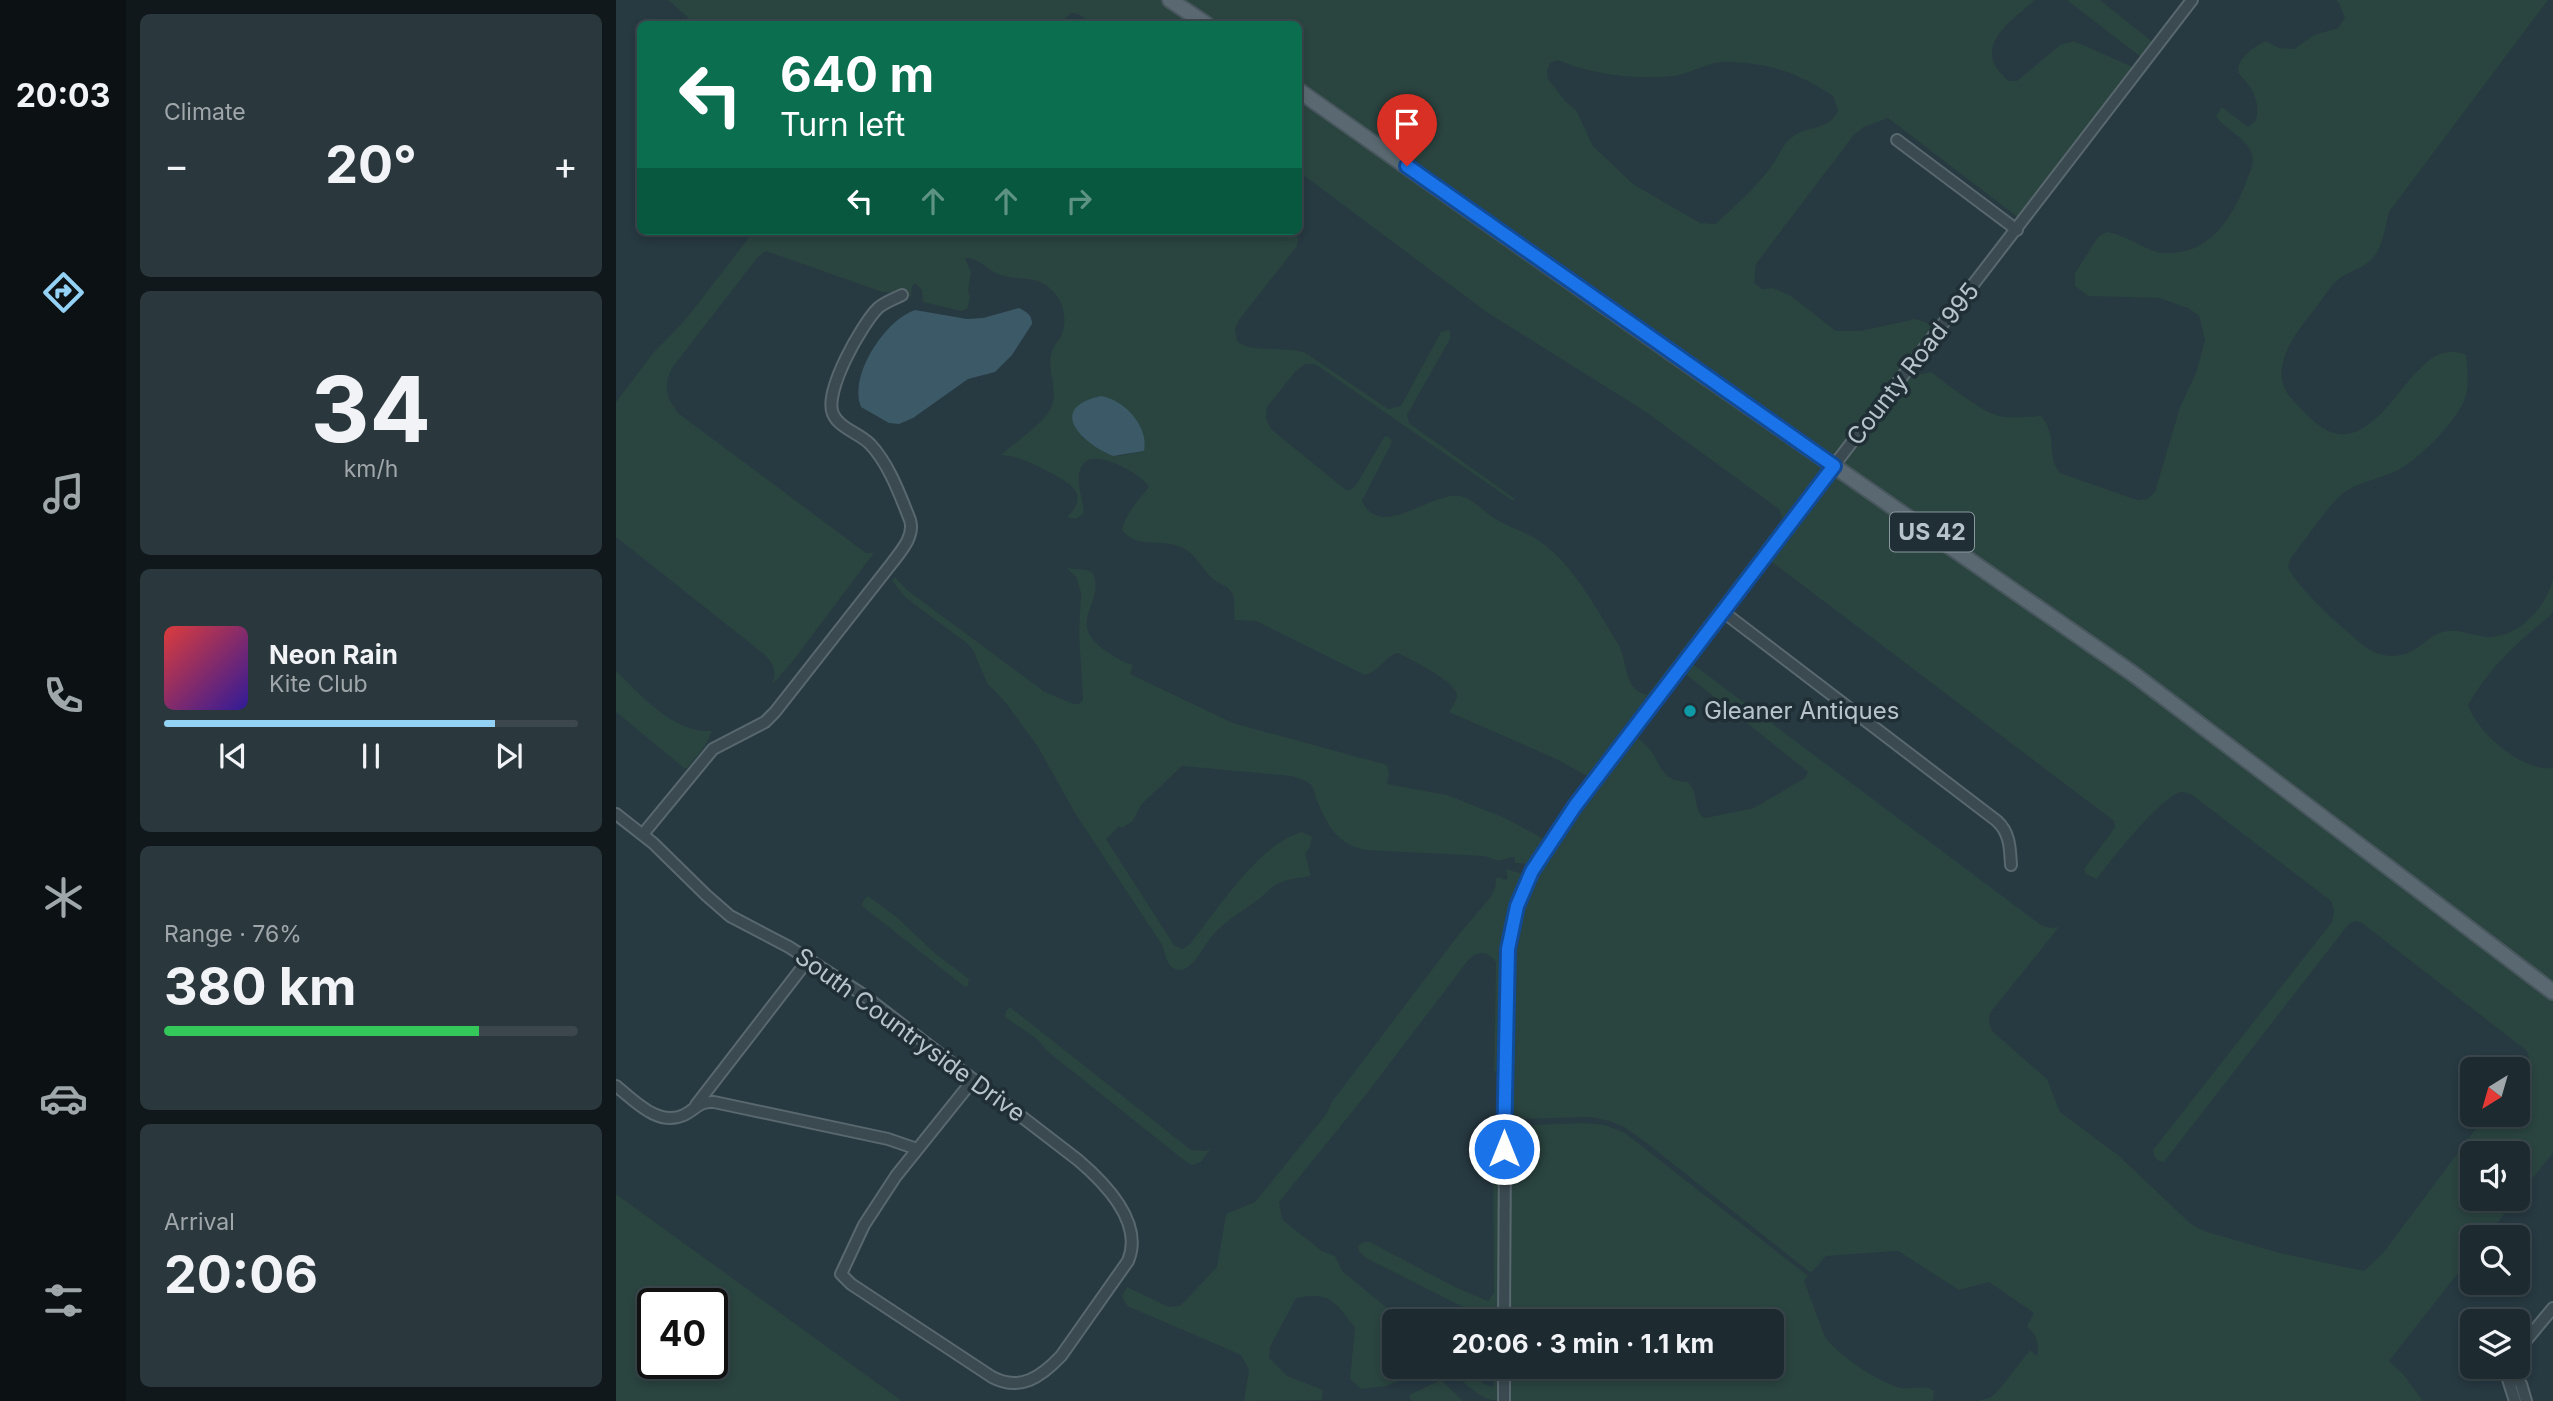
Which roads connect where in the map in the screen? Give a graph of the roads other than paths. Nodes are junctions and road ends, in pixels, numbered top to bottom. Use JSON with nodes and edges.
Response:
{"nodes":[{"id":1,"x":1170,"y":0,"type":"edge"},
{"id":2,"x":2175,"y":0,"type":"edge"},
{"id":3,"x":2189,"y":4,"type":"edge"},
{"id":4,"x":1202,"y":21,"type":"edge"},
{"id":5,"x":1302,"y":93,"type":"edge"},
{"id":6,"x":1897,"y":140,"type":"dead end"},
{"id":7,"x":2017,"y":230,"type":"junction"},
{"id":8,"x":902,"y":295,"type":"dead end"},
{"id":9,"x":1834,"y":466,"type":"junction"},
{"id":10,"x":1722,"y":611,"type":"junction"},
{"id":11,"x":616,"y":814,"type":"edge"},
{"id":12,"x":643,"y":834,"type":"junction"},
{"id":13,"x":2011,"y":864,"type":"dead end"},
{"id":14,"x":808,"y":960,"type":"junction"},
{"id":15,"x":2553,"y":992,"type":"edge"},
{"id":16,"x":973,"y":1080,"type":"junction"},
{"id":17,"x":616,"y":1086,"type":"edge"},
{"id":18,"x":695,"y":1105,"type":"junction"},
{"id":19,"x":917,"y":1149,"type":"junction"},
{"id":20,"x":2553,"y":1308,"type":"edge"},
{"id":21,"x":1504,"y":1309,"type":"edge"},
{"id":22,"x":2530,"y":1336,"type":"edge"},
{"id":23,"x":1504,"y":1379,"type":"edge"},
{"id":24,"x":2508,"y":1379,"type":"edge"},
{"id":25,"x":2516,"y":1379,"type":"edge"},
{"id":26,"x":1504,"y":1401,"type":"edge"},
{"id":27,"x":2515,"y":1401,"type":"edge"},
{"id":28,"x":2526,"y":1401,"type":"edge"}],
"edges":[{"from":1,"to":4,"type":"main road"},
{"from":2,"to":3,"type":"street"},
{"from":3,"to":7,"type":"street","name":"County Road 995"},
{"from":5,"to":9,"type":"main road","number":"US 42"},
{"from":6,"to":7,"type":"street"},
{"from":7,"to":9,"type":"street","name":"County Road 995"},
{"from":8,"to":12,"type":"street"},
{"from":9,"to":10,"type":"street","name":"County Road 995"},
{"from":9,"to":15,"type":"main road","number":"US 42"},
{"from":10,"to":13,"type":"street"},
{"from":10,"to":21,"type":"street","name":"County Road 995"},
{"from":11,"to":12,"type":"street","name":"South Countryside Drive"},
{"from":12,"to":14,"type":"street","name":"South Countryside Drive"},
{"from":14,"to":16,"type":"street","name":"South Countryside Drive"},
{"from":14,"to":18,"type":"street"},
{"from":16,"to":19,"type":"street"},
{"from":16,"to":19,"type":"street","name":"South Countryside Drive"},
{"from":17,"to":18,"type":"street"},
{"from":18,"to":19,"type":"street"},
{"from":20,"to":22,"type":"street"},
{"from":23,"to":26,"type":"street"},
{"from":24,"to":27,"type":"street"},
{"from":25,"to":28,"type":"street"}]}
